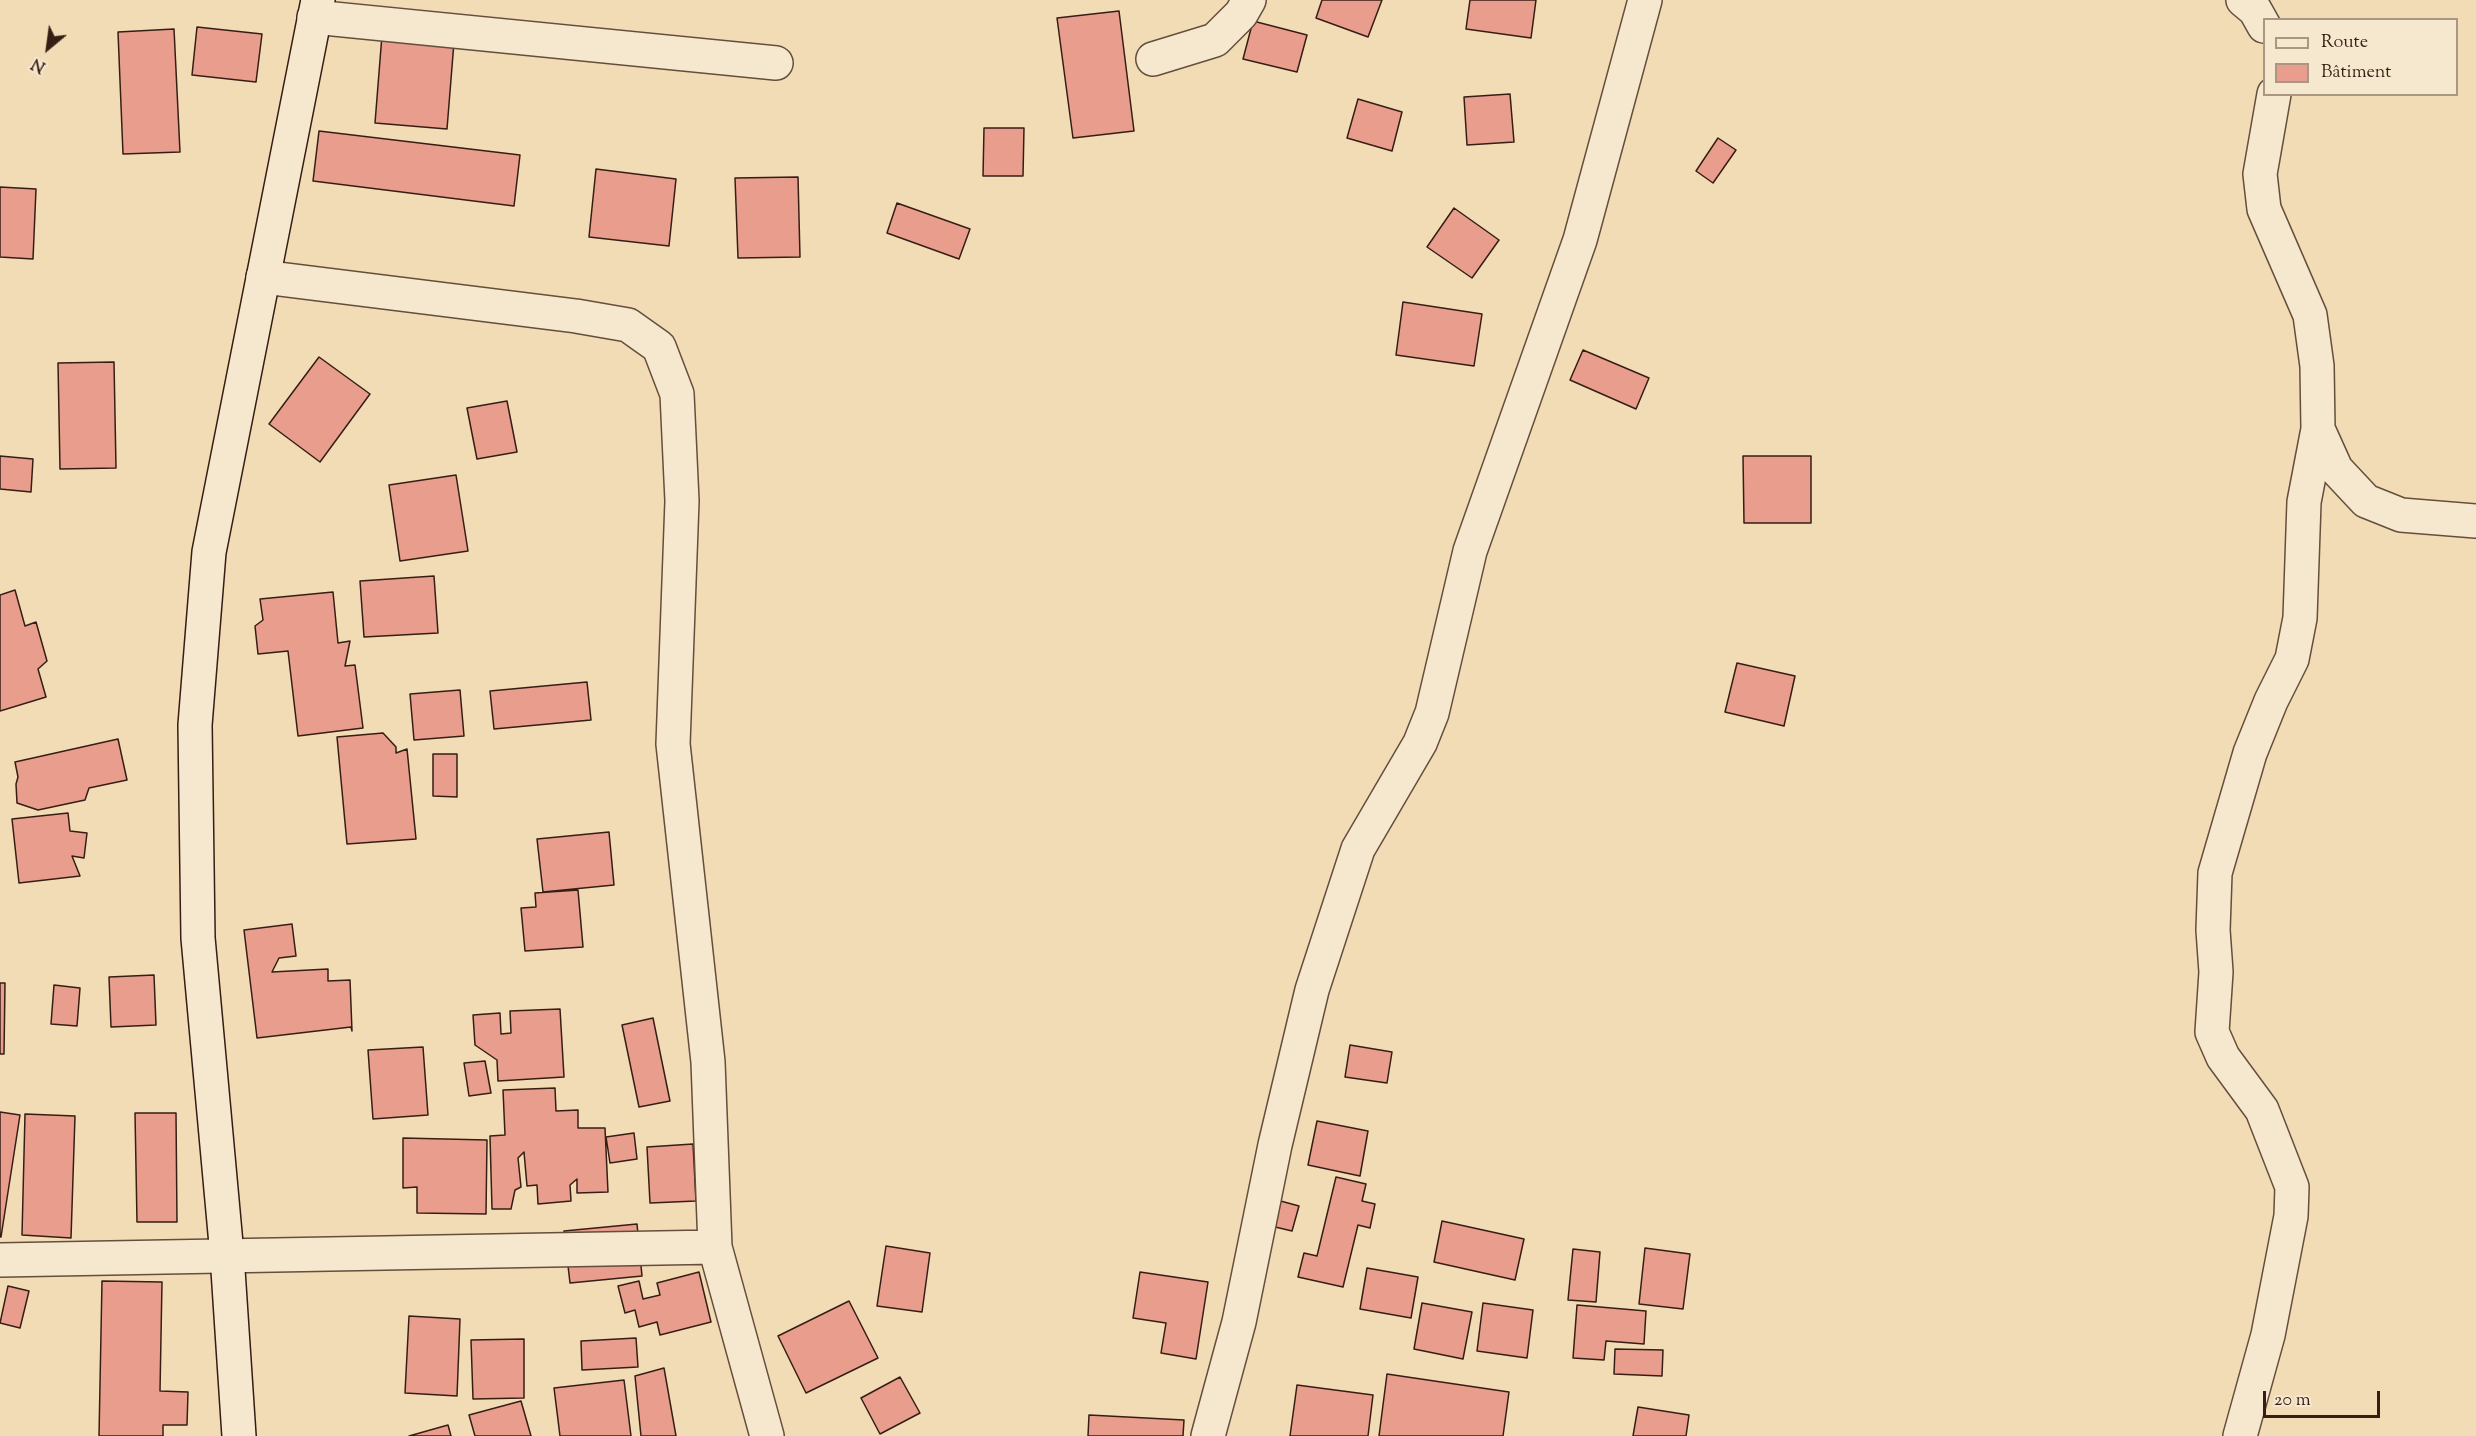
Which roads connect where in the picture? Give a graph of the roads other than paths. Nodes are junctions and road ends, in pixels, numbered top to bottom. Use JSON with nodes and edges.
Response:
{"nodes":[{"id":1,"x":1249,"y":0,"type":"edge"},
{"id":2,"x":1645,"y":0,"type":"edge"},
{"id":3,"x":2243,"y":0,"type":"edge"},
{"id":4,"x":316,"y":9,"type":"edge"},
{"id":5,"x":2263,"y":23,"type":"edge"},
{"id":6,"x":1153,"y":59,"type":"dead end"},
{"id":7,"x":776,"y":63,"type":"dead end"},
{"id":8,"x":2274,"y":96,"type":"edge"},
{"id":9,"x":262,"y":277,"type":"junction"},
{"id":10,"x":2318,"y":429,"type":"junction"},
{"id":11,"x":2476,"y":521,"type":"edge"},
{"id":12,"x":715,"y":1247,"type":"junction"},
{"id":13,"x":227,"y":1256,"type":"junction"},
{"id":14,"x":0,"y":1260,"type":"edge"},
{"id":15,"x":239,"y":1436,"type":"edge"},
{"id":16,"x":767,"y":1436,"type":"edge"},
{"id":17,"x":1208,"y":1436,"type":"edge"},
{"id":18,"x":2240,"y":1436,"type":"edge"}],
"edges":[{"from":1,"to":6,"type":"street"},
{"from":2,"to":17,"type":"street"},
{"from":3,"to":5,"type":"street"},
{"from":4,"to":7,"type":"street"},
{"from":4,"to":9,"type":"street"},
{"from":8,"to":10,"type":"street"},
{"from":9,"to":12,"type":"street"},
{"from":9,"to":13,"type":"street"},
{"from":10,"to":11,"type":"street"},
{"from":10,"to":18,"type":"street"},
{"from":12,"to":13,"type":"street"},
{"from":12,"to":16,"type":"street"},
{"from":13,"to":14,"type":"street"},
{"from":13,"to":15,"type":"street"}]}
